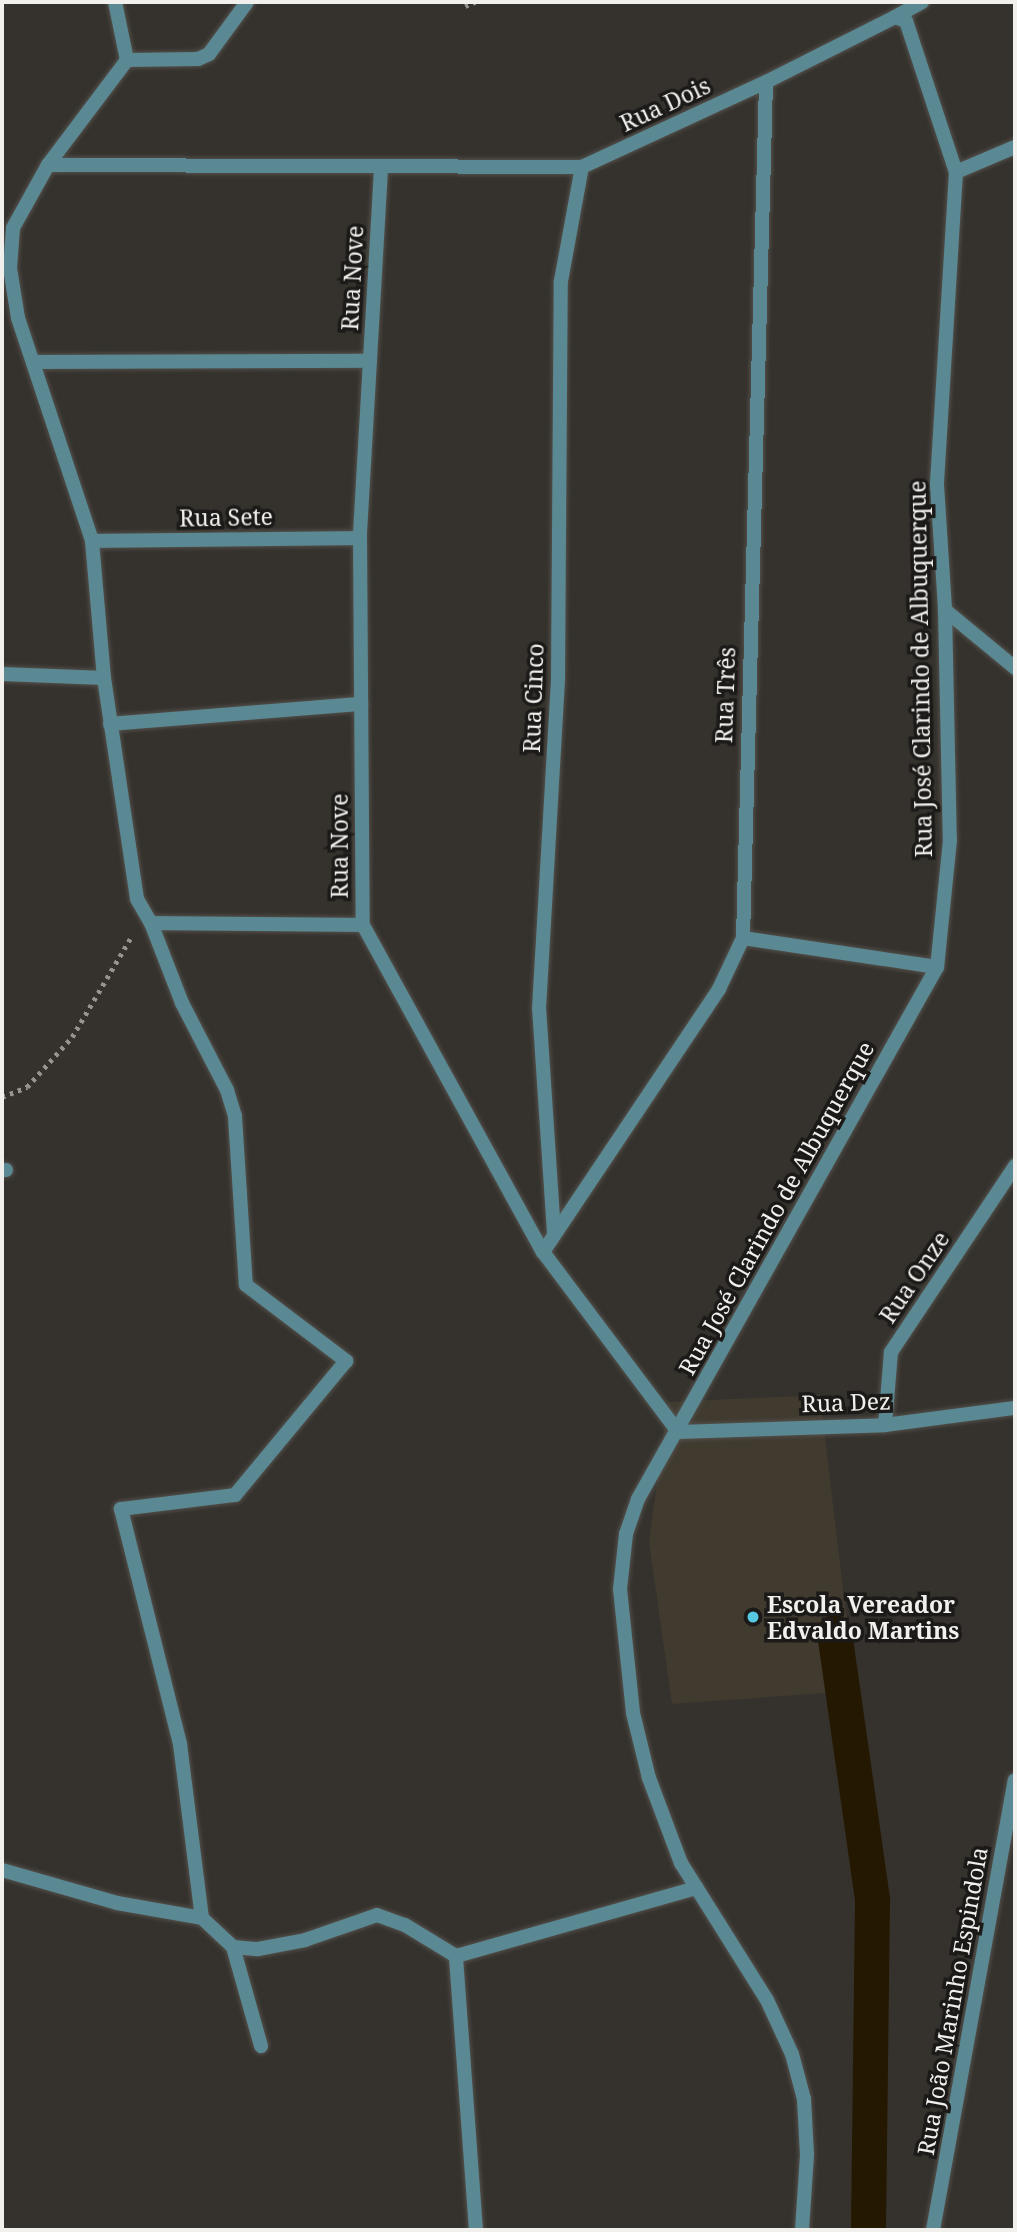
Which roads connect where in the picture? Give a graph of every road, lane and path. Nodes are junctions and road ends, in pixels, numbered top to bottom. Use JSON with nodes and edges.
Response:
{"nodes":[{"id":1,"x":115,"y":2,"type":"edge"},
{"id":2,"x":247,"y":2,"type":"edge"},
{"id":3,"x":475,"y":2,"type":"edge"},
{"id":4,"x":922,"y":2,"type":"edge"},
{"id":5,"x":466,"y":6,"type":"dead end"},
{"id":6,"x":898,"y":17,"type":"junction"},
{"id":7,"x":127,"y":60,"type":"junction"},
{"id":8,"x":766,"y":82,"type":"junction"},
{"id":9,"x":1015,"y":147,"type":"edge"},
{"id":10,"x":48,"y":165,"type":"junction"},
{"id":11,"x":582,"y":167,"type":"junction"},
{"id":12,"x":381,"y":169,"type":"junction"},
{"id":13,"x":956,"y":172,"type":"junction"},
{"id":14,"x":370,"y":360,"type":"junction"},
{"id":15,"x":33,"y":362,"type":"junction"},
{"id":16,"x":360,"y":538,"type":"junction"},
{"id":17,"x":92,"y":541,"type":"junction"},
{"id":18,"x":945,"y":610,"type":"junction"},
{"id":19,"x":1015,"y":668,"type":"edge"},
{"id":20,"x":2,"y":674,"type":"edge"},
{"id":21,"x":104,"y":678,"type":"junction"},
{"id":22,"x":361,"y":704,"type":"junction"},
{"id":23,"x":110,"y":724,"type":"junction"},
{"id":24,"x":148,"y":919,"type":"junction"},
{"id":25,"x":363,"y":925,"type":"junction"},
{"id":26,"x":743,"y":938,"type":"junction"},
{"id":27,"x":937,"y":967,"type":"junction"},
{"id":28,"x":2,"y":1097,"type":"edge"},
{"id":29,"x":1015,"y":1166,"type":"edge"},
{"id":30,"x":554,"y":1233,"type":"junction"},
{"id":31,"x":544,"y":1252,"type":"junction"},
{"id":32,"x":1015,"y":1408,"type":"edge"},
{"id":33,"x":886,"y":1425,"type":"junction"},
{"id":34,"x":678,"y":1432,"type":"junction"},
{"id":35,"x":1015,"y":1780,"type":"edge"},
{"id":36,"x":2,"y":1870,"type":"edge"},
{"id":37,"x":697,"y":1888,"type":"junction"},
{"id":38,"x":202,"y":1918,"type":"junction"},
{"id":39,"x":233,"y":1947,"type":"junction"},
{"id":40,"x":456,"y":1956,"type":"junction"},
{"id":41,"x":261,"y":2046,"type":"dead end"},
{"id":42,"x":476,"y":2230,"type":"edge"},
{"id":43,"x":802,"y":2230,"type":"edge"},
{"id":44,"x":933,"y":2230,"type":"edge"}],
"edges":[{"from":1,"to":7,"type":"street"},
{"from":2,"to":7,"type":"street"},
{"from":3,"to":5,"type":"path"},
{"from":4,"to":6,"type":"street"},
{"from":6,"to":8,"type":"street"},
{"from":6,"to":13,"type":"street","name":"Rua José Clarindo de Albuquerque"},
{"from":7,"to":10,"type":"street"},
{"from":8,"to":11,"type":"street","name":"Rua Dois"},
{"from":8,"to":26,"type":"street","name":"Rua Três"},
{"from":9,"to":13,"type":"street"},
{"from":10,"to":12,"type":"street"},
{"from":10,"to":15,"type":"street"},
{"from":11,"to":12,"type":"street"},
{"from":11,"to":30,"type":"street","name":"Rua Cinco"},
{"from":12,"to":14,"type":"street","name":"Rua Nove"},
{"from":13,"to":18,"type":"street","name":"Rua José Clarindo de Albuquerque"},
{"from":14,"to":15,"type":"street"},
{"from":14,"to":16,"type":"street","name":"Rua Nove"},
{"from":15,"to":17,"type":"street"},
{"from":16,"to":17,"type":"street","name":"Rua Sete"},
{"from":16,"to":22,"type":"street","name":"Rua Nove"},
{"from":17,"to":21,"type":"street"},
{"from":18,"to":19,"type":"street"},
{"from":18,"to":27,"type":"street","name":"Rua José Clarindo de Albuquerque"},
{"from":20,"to":21,"type":"street"},
{"from":21,"to":23,"type":"street"},
{"from":22,"to":23,"type":"street"},
{"from":22,"to":25,"type":"street","name":"Rua Nove"},
{"from":23,"to":24,"type":"street"},
{"from":24,"to":25,"type":"street"},
{"from":24,"to":28,"type":"path"},
{"from":24,"to":38,"type":"street"},
{"from":25,"to":31,"type":"street","name":"Rua Nove"},
{"from":26,"to":27,"type":"street"},
{"from":26,"to":30,"type":"street","name":"Rua Três"},
{"from":27,"to":34,"type":"street","name":"Rua José Clarindo de Albuquerque"},
{"from":29,"to":33,"type":"street","name":"Rua Onze"},
{"from":30,"to":31,"type":"street","name":"Rua Três"},
{"from":31,"to":34,"type":"street","name":"Rua Nove"},
{"from":32,"to":33,"type":"street","name":"Rua Dez"},
{"from":33,"to":34,"type":"street","name":"Rua Dez"},
{"from":34,"to":37,"type":"street","name":"Rua José Clarindo de Albuquerque"},
{"from":35,"to":44,"type":"street","name":"Rua João Marinho Espindola"},
{"from":36,"to":38,"type":"street"},
{"from":37,"to":40,"type":"street"},
{"from":37,"to":43,"type":"street","name":"Rua José Clarindo de Albuquerque"},
{"from":38,"to":39,"type":"street"},
{"from":39,"to":40,"type":"street"},
{"from":39,"to":41,"type":"street"},
{"from":40,"to":42,"type":"street"}]}
